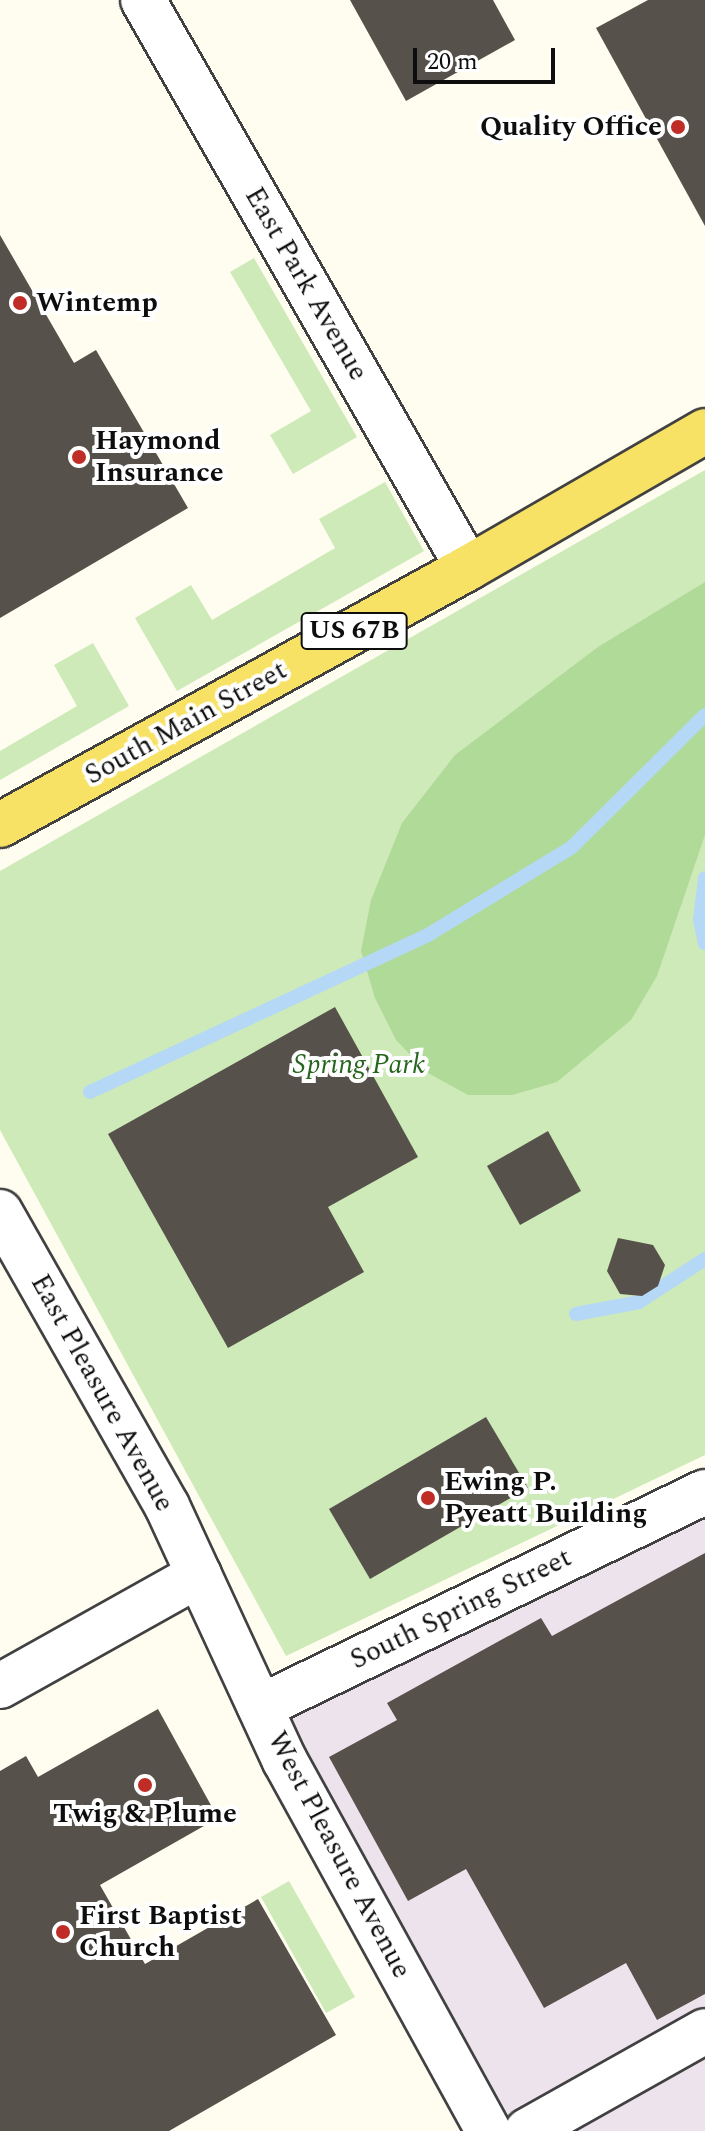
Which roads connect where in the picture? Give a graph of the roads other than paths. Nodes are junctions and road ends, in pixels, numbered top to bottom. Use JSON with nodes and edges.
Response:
{"nodes":[{"id":1,"x":143,"y":0,"type":"edge"},
{"id":2,"x":705,"y":431,"type":"edge"},
{"id":3,"x":468,"y":568,"type":"junction"},
{"id":4,"x":0,"y":825,"type":"edge"},
{"id":5,"x":0,"y":1212,"type":"edge"},
{"id":6,"x":705,"y":1492,"type":"edge"},
{"id":7,"x":199,"y":1575,"type":"junction"},
{"id":8,"x":0,"y":1686,"type":"edge"},
{"id":9,"x":260,"y":1707,"type":"junction"},
{"id":10,"x":705,"y":2031,"type":"edge"},
{"id":11,"x":488,"y":2131,"type":"edge"},
{"id":12,"x":527,"y":2131,"type":"edge"}],
"edges":[{"from":1,"to":3,"type":"street","name":"East Park Avenue"},
{"from":2,"to":3,"type":"main road","name":"South Main Street","number":"US 67B"},
{"from":3,"to":4,"type":"main road","name":"South Main Street","number":"US 67B"},
{"from":5,"to":7,"type":"street","name":"East Pleasure Avenue"},
{"from":6,"to":9,"type":"street","name":"South Spring Street"},
{"from":7,"to":8,"type":"street"},
{"from":7,"to":9,"type":"street","name":"West Pleasure Avenue"},
{"from":9,"to":11,"type":"street","name":"West Pleasure Avenue"},
{"from":10,"to":12,"type":"street"}]}
